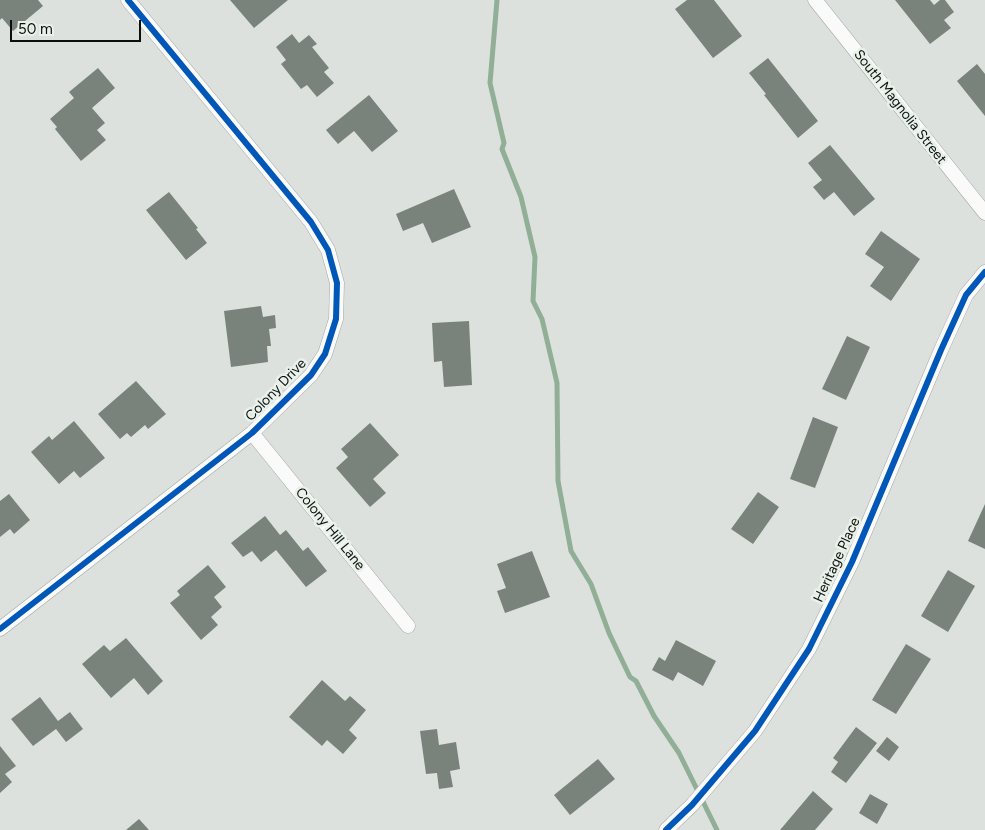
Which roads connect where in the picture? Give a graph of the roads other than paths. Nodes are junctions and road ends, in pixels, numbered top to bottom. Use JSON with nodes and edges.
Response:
{"nodes":[{"id":1,"x":128,"y":0,"type":"edge"},
{"id":2,"x":815,"y":0,"type":"edge"},
{"id":3,"x":985,"y":213,"type":"edge"},
{"id":4,"x":985,"y":272,"type":"edge"},
{"id":5,"x":252,"y":433,"type":"junction"},
{"id":6,"x":408,"y":626,"type":"dead end"},
{"id":7,"x":0,"y":629,"type":"edge"},
{"id":8,"x":666,"y":830,"type":"edge"}],
"edges":[{"from":1,"to":5,"type":"street","name":"Colony Drive"},
{"from":2,"to":3,"type":"street","name":"South Magnolia Street"},
{"from":4,"to":8,"type":"street","name":"Heritage Place"},
{"from":5,"to":6,"type":"street","name":"Colony Hill Lane"},
{"from":5,"to":7,"type":"street","name":"Colony Drive"}]}
